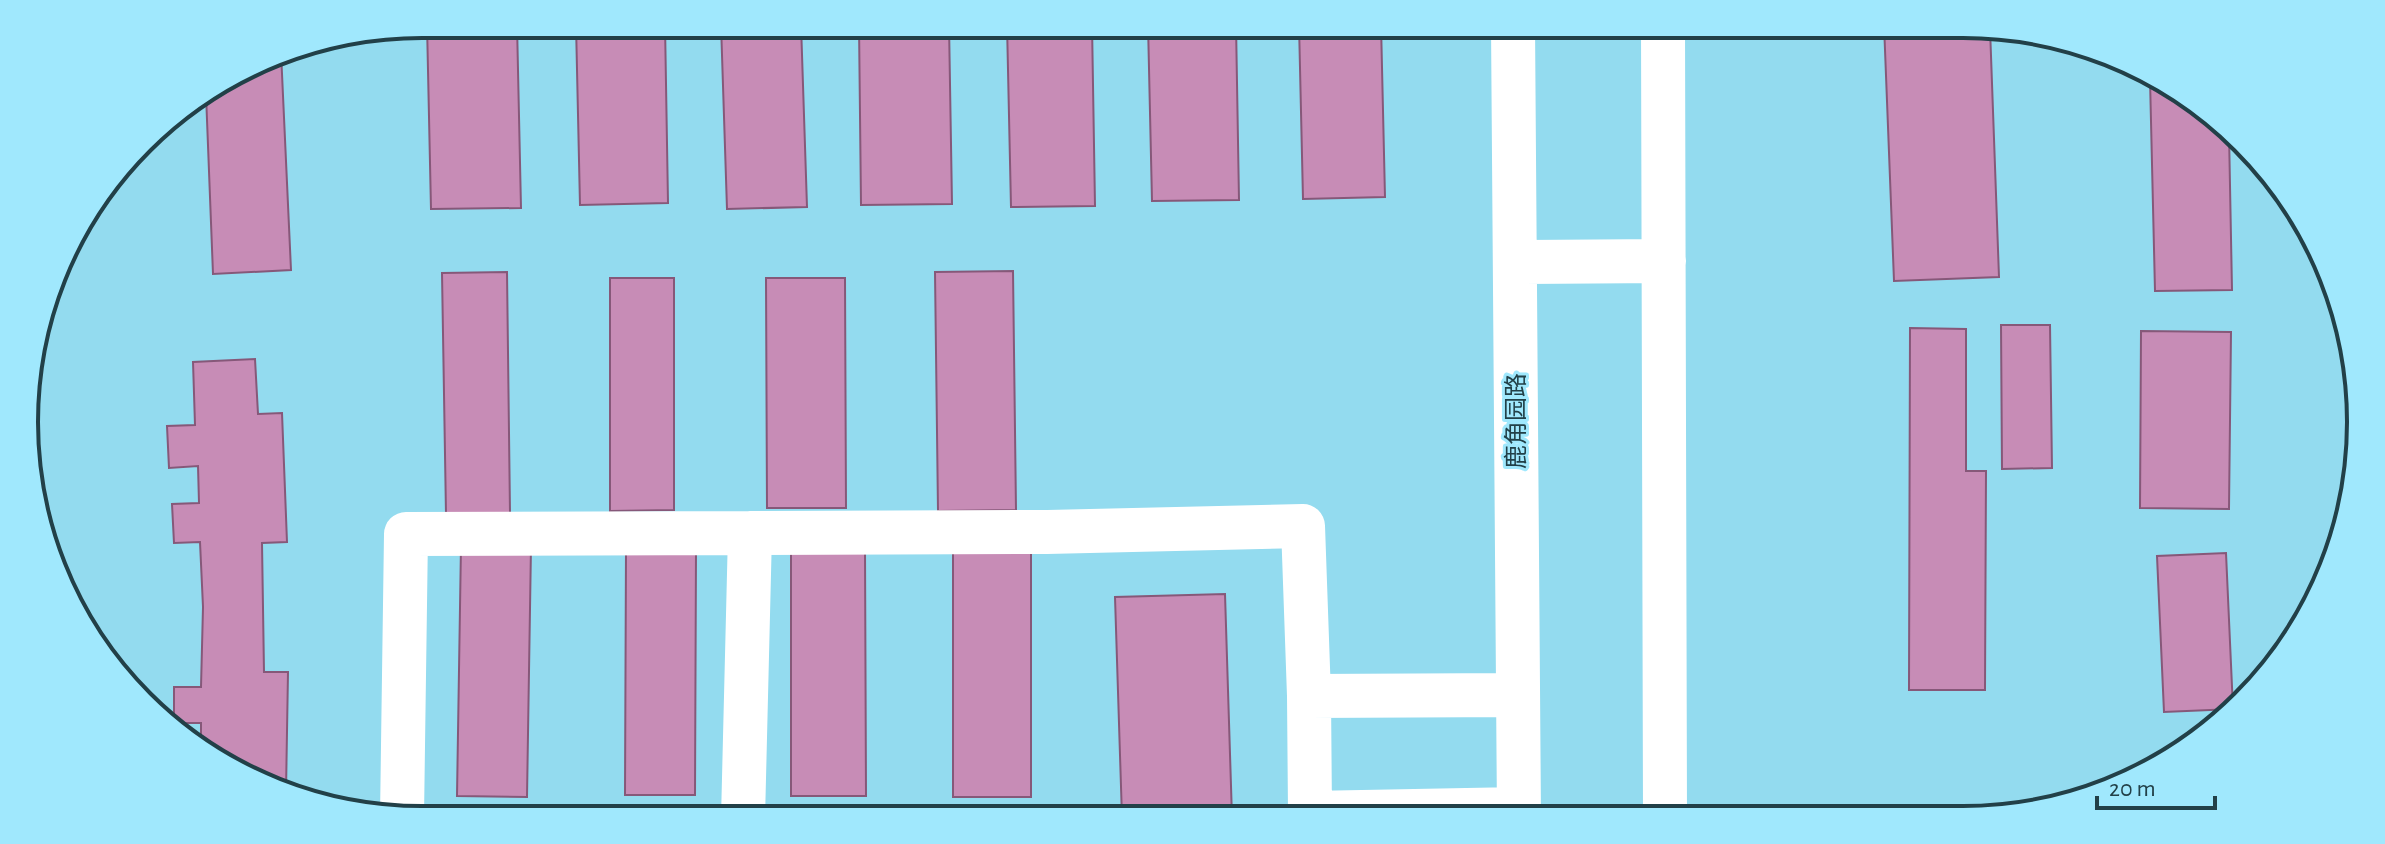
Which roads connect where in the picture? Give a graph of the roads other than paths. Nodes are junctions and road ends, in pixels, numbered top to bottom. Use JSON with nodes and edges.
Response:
{"nodes":[{"id":1,"x":1513,"y":38,"type":"edge"},
{"id":2,"x":1663,"y":38,"type":"edge"},
{"id":3,"x":1664,"y":261,"type":"junction"},
{"id":4,"x":1515,"y":262,"type":"junction"},
{"id":5,"x":750,"y":533,"type":"junction"},
{"id":6,"x":1518,"y":695,"type":"junction"},
{"id":7,"x":1309,"y":696,"type":"junction"},
{"id":8,"x":402,"y":805,"type":"edge"},
{"id":9,"x":743,"y":806,"type":"edge"},
{"id":10,"x":1310,"y":806,"type":"edge"},
{"id":11,"x":1519,"y":806,"type":"edge"},
{"id":12,"x":1665,"y":806,"type":"edge"}],
"edges":[{"from":1,"to":4,"type":"street","name":"鹿角园路"},
{"from":2,"to":3,"type":"street"},
{"from":3,"to":4,"type":"street"},
{"from":3,"to":12,"type":"street"},
{"from":4,"to":6,"type":"street","name":"鹿角园路"},
{"from":5,"to":7,"type":"street"},
{"from":5,"to":8,"type":"street"},
{"from":5,"to":9,"type":"street"},
{"from":6,"to":7,"type":"street"},
{"from":6,"to":11,"type":"street","name":"鹿角园路"},
{"from":7,"to":10,"type":"street"}]}
